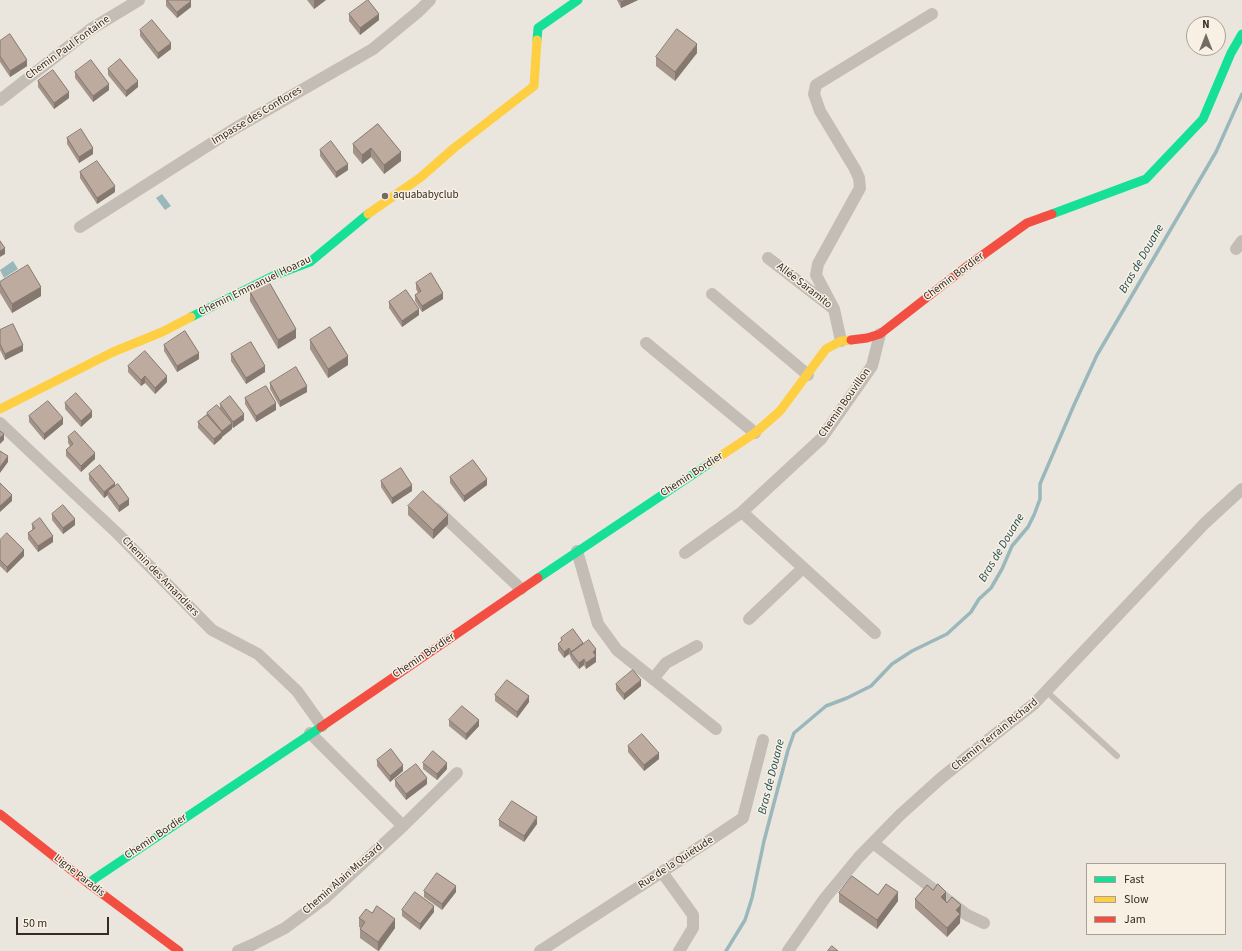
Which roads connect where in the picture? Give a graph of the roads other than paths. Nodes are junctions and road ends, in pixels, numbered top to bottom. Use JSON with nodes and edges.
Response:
{"nodes":[{"id":1,"x":139,"y":0,"type":"edge"},
{"id":2,"x":430,"y":0,"type":"edge"},
{"id":3,"x":578,"y":0,"type":"edge"},
{"id":4,"x":932,"y":14,"type":"dead end"},
{"id":5,"x":1242,"y":34,"type":"edge"},
{"id":6,"x":0,"y":100,"type":"edge"},
{"id":7,"x":80,"y":228,"type":"dead end"},
{"id":8,"x":768,"y":258,"type":"dead end"},
{"id":9,"x":712,"y":294,"type":"dead end"},
{"id":10,"x":834,"y":309,"type":"junction"},
{"id":11,"x":880,"y":334,"type":"junction"},
{"id":12,"x":842,"y":341,"type":"junction"},
{"id":13,"x":646,"y":343,"type":"dead end"},
{"id":14,"x":808,"y":374,"type":"junction"},
{"id":15,"x":0,"y":409,"type":"edge"},
{"id":16,"x":0,"y":424,"type":"edge"},
{"id":17,"x":755,"y":433,"type":"junction"},
{"id":18,"x":1242,"y":489,"type":"edge"},
{"id":19,"x":426,"y":498,"type":"edge"},
{"id":20,"x":742,"y":512,"type":"junction"},
{"id":21,"x":577,"y":551,"type":"junction"},
{"id":22,"x":685,"y":553,"type":"dead end"},
{"id":23,"x":803,"y":568,"type":"junction"},
{"id":24,"x":521,"y":589,"type":"junction"},
{"id":25,"x":749,"y":620,"type":"dead end"},
{"id":26,"x":875,"y":633,"type":"dead end"},
{"id":27,"x":697,"y":646,"type":"dead end"},
{"id":28,"x":653,"y":678,"type":"junction"},
{"id":29,"x":1046,"y":692,"type":"junction"},
{"id":30,"x":322,"y":726,"type":"junction"},
{"id":31,"x":716,"y":729,"type":"dead end"},
{"id":32,"x":310,"y":733,"type":"junction"},
{"id":33,"x":763,"y":740,"type":"dead end"},
{"id":34,"x":1117,"y":756,"type":"dead end"},
{"id":35,"x":457,"y":773,"type":"dead end"},
{"id":36,"x":0,"y":814,"type":"edge"},
{"id":37,"x":403,"y":826,"type":"junction"},
{"id":38,"x":873,"y":843,"type":"junction"},
{"id":39,"x":662,"y":872,"type":"junction"},
{"id":40,"x":89,"y":884,"type":"junction"},
{"id":41,"x":984,"y":924,"type":"dead end"},
{"id":42,"x":178,"y":951,"type":"edge"},
{"id":43,"x":238,"y":951,"type":"edge"},
{"id":44,"x":540,"y":951,"type":"edge"},
{"id":45,"x":679,"y":951,"type":"edge"},
{"id":46,"x":788,"y":951,"type":"edge"}],
"edges":[{"from":1,"to":6,"type":"street","name":"Chemin Paul Fontaine"},
{"from":2,"to":7,"type":"street","name":"Impasse des Conflores"},
{"from":3,"to":15,"type":"street","name":"Chemin Emmanuel Hoarau"},
{"from":4,"to":10,"type":"street"},
{"from":5,"to":11,"type":"street","name":"Chemin Bordier"},
{"from":8,"to":10,"type":"street","name":"Allée Saramito"},
{"from":9,"to":14,"type":"street"},
{"from":10,"to":12,"type":"street","name":"Allée Saramito"},
{"from":11,"to":12,"type":"street","name":"Chemin Bordier"},
{"from":11,"to":20,"type":"street","name":"Chemin Bouvillon"},
{"from":12,"to":14,"type":"street","name":"Chemin Bordier"},
{"from":13,"to":17,"type":"street"},
{"from":14,"to":17,"type":"street","name":"Chemin Bordier"},
{"from":16,"to":30,"type":"street","name":"Chemin des Amandiers"},
{"from":17,"to":21,"type":"street","name":"Chemin Bordier"},
{"from":18,"to":29,"type":"street","name":"Chemin Terrain Richard"},
{"from":19,"to":24,"type":"street"},
{"from":20,"to":22,"type":"street","name":"Chemin Bouvillon"},
{"from":20,"to":23,"type":"street"},
{"from":21,"to":24,"type":"street","name":"Chemin Bordier"},
{"from":21,"to":28,"type":"street"},
{"from":23,"to":25,"type":"street"},
{"from":23,"to":26,"type":"street"},
{"from":24,"to":30,"type":"street","name":"Chemin Bordier"},
{"from":27,"to":28,"type":"street"},
{"from":28,"to":31,"type":"street"},
{"from":29,"to":34,"type":"lane"},
{"from":29,"to":38,"type":"street","name":"Chemin Terrain Richard"},
{"from":30,"to":32,"type":"street","name":"Chemin Bordier"},
{"from":32,"to":37,"type":"street"},
{"from":32,"to":40,"type":"street","name":"Chemin Bordier"},
{"from":33,"to":39,"type":"street","name":"Rue de la Quietude"},
{"from":35,"to":37,"type":"street","name":"Chemin Alain Mussard"},
{"from":36,"to":40,"type":"street","name":"Ligne Paradis"},
{"from":37,"to":43,"type":"street","name":"Chemin Alain Mussard"},
{"from":38,"to":41,"type":"street"},
{"from":38,"to":46,"type":"street","name":"Chemin Terrain Richard"},
{"from":39,"to":44,"type":"street","name":"Rue de la Quietude"},
{"from":39,"to":45,"type":"street"},
{"from":40,"to":42,"type":"street","name":"Ligne Paradis"}]}
